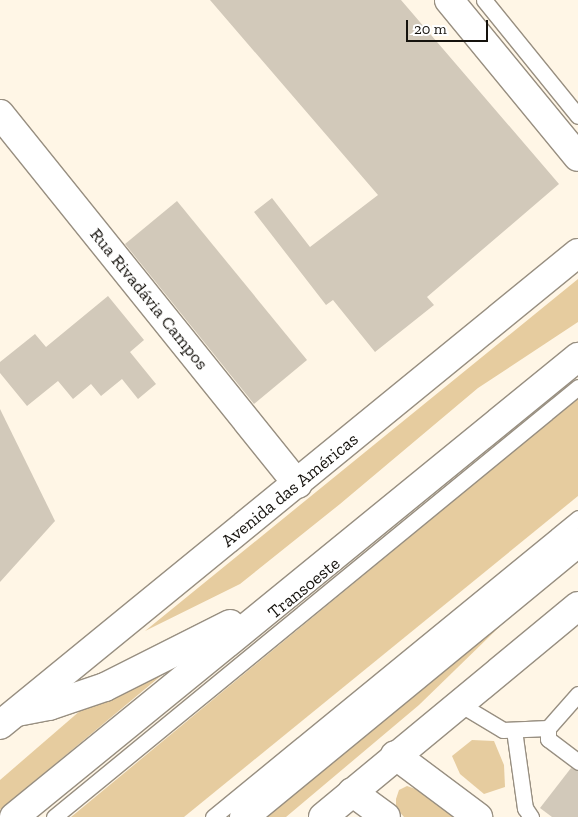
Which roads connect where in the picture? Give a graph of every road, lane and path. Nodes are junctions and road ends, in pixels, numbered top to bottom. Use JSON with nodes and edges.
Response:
{"nodes":[{"id":1,"x":449,"y":0,"type":"edge"},
{"id":2,"x":484,"y":0,"type":"edge"},
{"id":3,"x":0,"y":114,"type":"edge"},
{"id":4,"x":578,"y":116,"type":"edge"},
{"id":5,"x":578,"y":157,"type":"edge"},
{"id":6,"x":578,"y":253,"type":"edge"},
{"id":7,"x":578,"y":357,"type":"edge"},
{"id":8,"x":578,"y":387,"type":"edge"},
{"id":9,"x":298,"y":484,"type":"junction"},
{"id":10,"x":578,"y":518,"type":"edge"},
{"id":11,"x":578,"y":543,"type":"edge"},
{"id":12,"x":292,"y":589,"type":"junction"},
{"id":13,"x":578,"y":606,"type":"edge"},
{"id":14,"x":578,"y":694,"type":"edge"},
{"id":15,"x":458,"y":703,"type":"junction"},
{"id":16,"x":8,"y":719,"type":"edge"},
{"id":17,"x":548,"y":728,"type":"junction"},
{"id":18,"x":514,"y":730,"type":"junction"},
{"id":19,"x":395,"y":754,"type":"junction"},
{"id":20,"x":578,"y":762,"type":"edge"},
{"id":21,"x":352,"y":792,"type":"junction"},
{"id":22,"x":14,"y":817,"type":"edge"},
{"id":23,"x":54,"y":817,"type":"edge"},
{"id":24,"x":213,"y":817,"type":"edge"},
{"id":25,"x":244,"y":817,"type":"edge"},
{"id":26,"x":323,"y":817,"type":"edge"},
{"id":27,"x":386,"y":817,"type":"edge"},
{"id":28,"x":478,"y":817,"type":"edge"},
{"id":29,"x":531,"y":817,"type":"edge"}],
"edges":[{"from":1,"to":5,"type":"main road"},
{"from":2,"to":4,"type":"lane"},
{"from":3,"to":9,"type":"main road","name":"Rua Rivadávia Campos"},
{"from":6,"to":9,"type":"main road","name":"Avenida das Américas"},
{"from":7,"to":12,"type":"main road"},
{"from":8,"to":23,"type":"lane","name":"Transoeste"},
{"from":9,"to":16,"type":"main road","name":"Avenida das Américas"},
{"from":10,"to":24,"type":"lane"},
{"from":11,"to":25,"type":"main road"},
{"from":12,"to":16,"type":"main road"},
{"from":12,"to":22,"type":"main road"},
{"from":13,"to":15,"type":"main road"},
{"from":14,"to":17,"type":"lane"},
{"from":15,"to":18,"type":"lane"},
{"from":15,"to":19,"type":"main road"},
{"from":17,"to":18,"type":"lane"},
{"from":17,"to":20,"type":"lane"},
{"from":18,"to":29,"type":"lane"},
{"from":19,"to":21,"type":"main road"},
{"from":19,"to":28,"type":"main road"},
{"from":21,"to":26,"type":"main road"},
{"from":21,"to":27,"type":"main road"}]}
